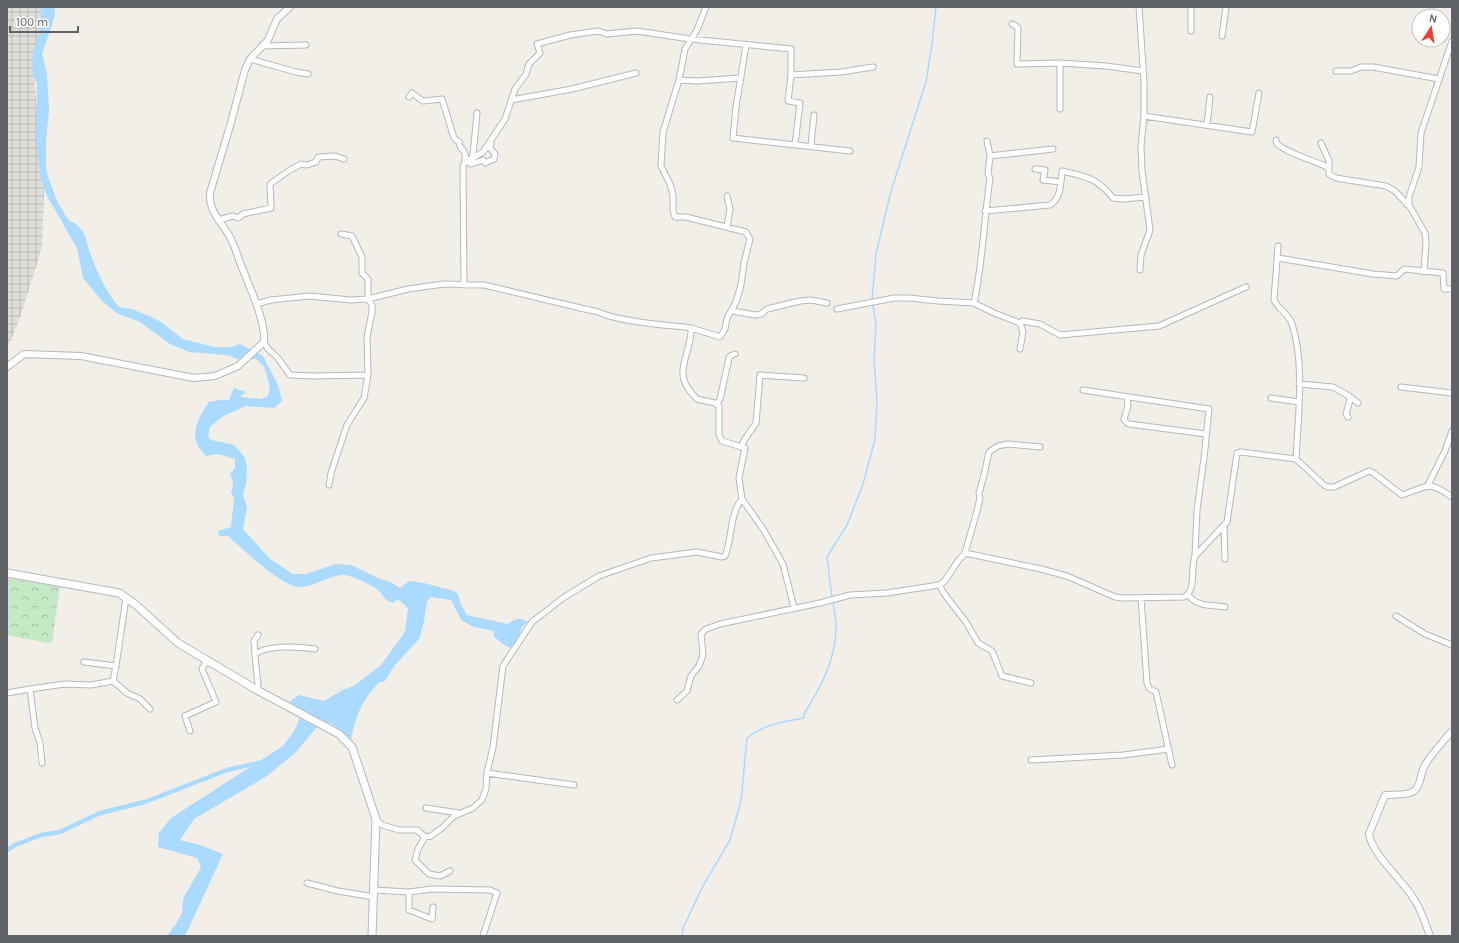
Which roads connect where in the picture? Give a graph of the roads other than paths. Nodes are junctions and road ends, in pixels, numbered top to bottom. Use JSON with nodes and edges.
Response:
{"nodes":[{"id":1,"x":290,"y":7,"type":"edge"},
{"id":2,"x":706,"y":7,"type":"edge"},
{"id":3,"x":1139,"y":7,"type":"edge"},
{"id":4,"x":1191,"y":7,"type":"edge"},
{"id":5,"x":1226,"y":7,"type":"edge"},
{"id":6,"x":1012,"y":24,"type":"dead end"},
{"id":7,"x":1191,"y":31,"type":"dead end"},
{"id":8,"x":1222,"y":36,"type":"dead end"},
{"id":9,"x":690,"y":39,"type":"junction"},
{"id":10,"x":1452,"y":41,"type":"edge"},
{"id":11,"x":306,"y":45,"type":"dead end"},
{"id":12,"x":746,"y":45,"type":"junction"},
{"id":13,"x":262,"y":46,"type":"junction"},
{"id":14,"x":1446,"y":57,"type":"junction"},
{"id":15,"x":250,"y":59,"type":"junction"},
{"id":16,"x":1452,"y":60,"type":"edge"},
{"id":17,"x":1060,"y":63,"type":"junction"},
{"id":18,"x":873,"y":67,"type":"dead end"},
{"id":19,"x":1143,"y":71,"type":"junction"},
{"id":20,"x":1336,"y":71,"type":"dead end"},
{"id":21,"x":636,"y":73,"type":"dead end"},
{"id":22,"x":308,"y":74,"type":"dead end"},
{"id":23,"x":791,"y":75,"type":"junction"},
{"id":24,"x":741,"y":78,"type":"junction"},
{"id":25,"x":1439,"y":79,"type":"junction"},
{"id":26,"x":679,"y":80,"type":"junction"},
{"id":27,"x":1259,"y":93,"type":"dead end"},
{"id":28,"x":409,"y":97,"type":"dead end"},
{"id":29,"x":1210,"y":97,"type":"dead end"},
{"id":30,"x":512,"y":100,"type":"junction"},
{"id":31,"x":1060,"y":109,"type":"dead end"},
{"id":32,"x":477,"y":113,"type":"dead end"},
{"id":33,"x":814,"y":115,"type":"dead end"},
{"id":34,"x":1144,"y":116,"type":"junction"},
{"id":35,"x":1207,"y":125,"type":"junction"},
{"id":36,"x":493,"y":136,"type":"junction"},
{"id":37,"x":1276,"y":140,"type":"dead end"},
{"id":38,"x":987,"y":141,"type":"dead end"},
{"id":39,"x":1321,"y":143,"type":"dead end"},
{"id":40,"x":795,"y":144,"type":"junction"},
{"id":41,"x":811,"y":146,"type":"junction"},
{"id":42,"x":1052,"y":149,"type":"dead end"},
{"id":43,"x":850,"y":151,"type":"dead end"},
{"id":44,"x":990,"y":156,"type":"junction"},
{"id":45,"x":344,"y":159,"type":"dead end"},
{"id":46,"x":468,"y":159,"type":"junction"},
{"id":47,"x":1035,"y":168,"type":"dead end"},
{"id":48,"x":1329,"y":168,"type":"junction"},
{"id":49,"x":1061,"y":182,"type":"junction"},
{"id":50,"x":727,"y":196,"type":"dead end"},
{"id":51,"x":1146,"y":197,"type":"junction"},
{"id":52,"x":1409,"y":206,"type":"junction"},
{"id":53,"x":985,"y":211,"type":"junction"},
{"id":54,"x":218,"y":220,"type":"junction"},
{"id":55,"x":727,"y":227,"type":"junction"},
{"id":56,"x":341,"y":234,"type":"dead end"},
{"id":57,"x":1278,"y":246,"type":"dead end"},
{"id":58,"x":1278,"y":258,"type":"junction"},
{"id":59,"x":1140,"y":270,"type":"dead end"},
{"id":60,"x":1424,"y":272,"type":"junction"},
{"id":61,"x":464,"y":285,"type":"junction"},
{"id":62,"x":1246,"y":287,"type":"dead end"},
{"id":63,"x":1452,"y":289,"type":"edge"},
{"id":64,"x":368,"y":299,"type":"junction"},
{"id":65,"x":827,"y":303,"type":"dead end"},
{"id":66,"x":974,"y":303,"type":"junction"},
{"id":67,"x":256,"y":304,"type":"junction"},
{"id":68,"x":837,"y":309,"type":"dead end"},
{"id":69,"x":732,"y":311,"type":"junction"},
{"id":70,"x":1020,"y":323,"type":"junction"},
{"id":71,"x":691,"y":328,"type":"junction"},
{"id":72,"x":264,"y":342,"type":"junction"},
{"id":73,"x":1020,"y":349,"type":"dead end"},
{"id":74,"x":735,"y":354,"type":"dead end"},
{"id":75,"x":7,"y":367,"type":"edge"},
{"id":76,"x":368,"y":375,"type":"junction"},
{"id":77,"x":804,"y":378,"type":"dead end"},
{"id":78,"x":1299,"y":384,"type":"junction"},
{"id":79,"x":1401,"y":387,"type":"dead end"},
{"id":80,"x":1083,"y":390,"type":"dead end"},
{"id":81,"x":1452,"y":393,"type":"edge"},
{"id":82,"x":1349,"y":396,"type":"junction"},
{"id":83,"x":1271,"y":398,"type":"dead end"},
{"id":84,"x":1127,"y":399,"type":"dead end"},
{"id":85,"x":1299,"y":402,"type":"junction"},
{"id":86,"x":1358,"y":402,"type":"dead end"},
{"id":87,"x":717,"y":404,"type":"junction"},
{"id":88,"x":1348,"y":417,"type":"dead end"},
{"id":89,"x":1452,"y":431,"type":"edge"},
{"id":90,"x":1206,"y":434,"type":"junction"},
{"id":91,"x":1040,"y":446,"type":"dead end"},
{"id":92,"x":741,"y":447,"type":"junction"},
{"id":93,"x":1296,"y":459,"type":"junction"},
{"id":94,"x":329,"y":485,"type":"dead end"},
{"id":95,"x":1428,"y":485,"type":"junction"},
{"id":96,"x":1452,"y":497,"type":"edge"},
{"id":97,"x":742,"y":499,"type":"junction"},
{"id":98,"x":1224,"y":526,"type":"junction"},
{"id":99,"x":965,"y":554,"type":"junction"},
{"id":100,"x":1195,"y":556,"type":"junction"},
{"id":101,"x":1225,"y":559,"type":"dead end"},
{"id":102,"x":7,"y":573,"type":"edge"},
{"id":103,"x":939,"y":584,"type":"junction"},
{"id":104,"x":1188,"y":595,"type":"junction"},
{"id":105,"x":126,"y":598,"type":"junction"},
{"id":106,"x":1141,"y":598,"type":"junction"},
{"id":107,"x":1225,"y":607,"type":"dead end"},
{"id":108,"x":794,"y":608,"type":"junction"},
{"id":109,"x":1396,"y":616,"type":"dead end"},
{"id":110,"x":258,"y":635,"type":"dead end"},
{"id":111,"x":1452,"y":645,"type":"edge"},
{"id":112,"x":315,"y":649,"type":"dead end"},
{"id":113,"x":255,"y":655,"type":"junction"},
{"id":114,"x":207,"y":660,"type":"junction"},
{"id":115,"x":84,"y":662,"type":"dead end"},
{"id":116,"x":116,"y":666,"type":"junction"},
{"id":117,"x":113,"y":680,"type":"junction"},
{"id":118,"x":1030,"y":683,"type":"dead end"},
{"id":119,"x":30,"y":689,"type":"junction"},
{"id":120,"x":257,"y":690,"type":"junction"},
{"id":121,"x":7,"y":693,"type":"edge"},
{"id":122,"x":677,"y":700,"type":"dead end"},
{"id":123,"x":150,"y":709,"type":"dead end"},
{"id":124,"x":190,"y":731,"type":"dead end"},
{"id":125,"x":1452,"y":731,"type":"edge"},
{"id":126,"x":1169,"y":749,"type":"junction"},
{"id":127,"x":1032,"y":760,"type":"dead end"},
{"id":128,"x":42,"y":763,"type":"dead end"},
{"id":129,"x":1172,"y":765,"type":"dead end"},
{"id":130,"x":487,"y":773,"type":"junction"},
{"id":131,"x":574,"y":784,"type":"dead end"},
{"id":132,"x":426,"y":808,"type":"dead end"},
{"id":133,"x":460,"y":813,"type":"junction"},
{"id":134,"x":376,"y":818,"type":"junction"},
{"id":135,"x":425,"y":837,"type":"junction"},
{"id":136,"x":450,"y":871,"type":"dead end"},
{"id":137,"x":307,"y":883,"type":"dead end"},
{"id":138,"x":409,"y":892,"type":"junction"},
{"id":139,"x":374,"y":894,"type":"junction"},
{"id":140,"x":433,"y":906,"type":"dead end"},
{"id":141,"x":372,"y":936,"type":"edge"},
{"id":142,"x":483,"y":936,"type":"edge"},
{"id":143,"x":1430,"y":936,"type":"edge"}],
"edges":[{"from":1,"to":13,"type":"street"},
{"from":2,"to":9,"type":"street"},
{"from":3,"to":19,"type":"street"},
{"from":4,"to":7,"type":"street"},
{"from":5,"to":8,"type":"street"},
{"from":6,"to":17,"type":"street"},
{"from":9,"to":12,"type":"street"},
{"from":9,"to":26,"type":"street"},
{"from":9,"to":30,"type":"street"},
{"from":10,"to":14,"type":"street"},
{"from":11,"to":13,"type":"street"},
{"from":12,"to":23,"type":"street"},
{"from":12,"to":24,"type":"street"},
{"from":13,"to":15,"type":"street"},
{"from":14,"to":16,"type":"street"},
{"from":14,"to":25,"type":"street"},
{"from":15,"to":22,"type":"street"},
{"from":15,"to":54,"type":"street"},
{"from":17,"to":19,"type":"street"},
{"from":17,"to":31,"type":"street"},
{"from":18,"to":23,"type":"street"},
{"from":19,"to":34,"type":"street"},
{"from":20,"to":25,"type":"street"},
{"from":21,"to":30,"type":"street"},
{"from":23,"to":40,"type":"street"},
{"from":24,"to":26,"type":"street"},
{"from":24,"to":40,"type":"street"},
{"from":25,"to":52,"type":"street"},
{"from":26,"to":55,"type":"street"},
{"from":27,"to":35,"type":"street"},
{"from":28,"to":46,"type":"street"},
{"from":29,"to":35,"type":"street"},
{"from":30,"to":36,"type":"street"},
{"from":32,"to":46,"type":"street"},
{"from":33,"to":41,"type":"street"},
{"from":34,"to":35,"type":"street"},
{"from":34,"to":51,"type":"street"},
{"from":36,"to":46,"type":"street"},
{"from":36,"to":46,"type":"street"},
{"from":37,"to":48,"type":"street"},
{"from":38,"to":44,"type":"street"},
{"from":39,"to":48,"type":"street"},
{"from":40,"to":41,"type":"street"},
{"from":41,"to":43,"type":"street"},
{"from":42,"to":44,"type":"street"},
{"from":44,"to":53,"type":"street"},
{"from":45,"to":54,"type":"street"},
{"from":46,"to":61,"type":"street"},
{"from":47,"to":49,"type":"street"},
{"from":48,"to":52,"type":"street"},
{"from":49,"to":51,"type":"street"},
{"from":49,"to":53,"type":"street"},
{"from":50,"to":55,"type":"street"},
{"from":51,"to":59,"type":"street"},
{"from":52,"to":60,"type":"street"},
{"from":53,"to":66,"type":"street"},
{"from":54,"to":67,"type":"street"},
{"from":55,"to":69,"type":"street"},
{"from":56,"to":64,"type":"street"},
{"from":57,"to":58,"type":"street"},
{"from":58,"to":60,"type":"street"},
{"from":58,"to":78,"type":"street"},
{"from":60,"to":63,"type":"street"},
{"from":61,"to":64,"type":"street"},
{"from":61,"to":71,"type":"street"},
{"from":62,"to":70,"type":"street"},
{"from":64,"to":67,"type":"street"},
{"from":64,"to":76,"type":"street"},
{"from":65,"to":69,"type":"street"},
{"from":66,"to":68,"type":"street"},
{"from":66,"to":70,"type":"street"},
{"from":67,"to":72,"type":"street"},
{"from":69,"to":71,"type":"street"},
{"from":70,"to":73,"type":"street"},
{"from":71,"to":87,"type":"street"},
{"from":72,"to":75,"type":"street"},
{"from":72,"to":76,"type":"street"},
{"from":74,"to":87,"type":"street"},
{"from":76,"to":94,"type":"street"},
{"from":77,"to":92,"type":"street"},
{"from":78,"to":82,"type":"street"},
{"from":78,"to":85,"type":"street"},
{"from":79,"to":81,"type":"street"},
{"from":80,"to":90,"type":"street"},
{"from":82,"to":86,"type":"street"},
{"from":82,"to":88,"type":"street"},
{"from":83,"to":85,"type":"street"},
{"from":84,"to":90,"type":"street"},
{"from":85,"to":93,"type":"street"},
{"from":87,"to":92,"type":"street"},
{"from":89,"to":95,"type":"street"},
{"from":90,"to":100,"type":"street"},
{"from":91,"to":99,"type":"street"},
{"from":92,"to":97,"type":"street"},
{"from":93,"to":95,"type":"street"},
{"from":93,"to":98,"type":"street"},
{"from":95,"to":96,"type":"street"},
{"from":97,"to":108,"type":"street"},
{"from":97,"to":130,"type":"street"},
{"from":98,"to":100,"type":"street"},
{"from":98,"to":101,"type":"street"},
{"from":99,"to":103,"type":"street"},
{"from":99,"to":106,"type":"street"},
{"from":100,"to":104,"type":"street"},
{"from":102,"to":105,"type":"main road"},
{"from":103,"to":108,"type":"street"},
{"from":103,"to":118,"type":"street"},
{"from":104,"to":106,"type":"street"},
{"from":104,"to":107,"type":"street"},
{"from":105,"to":114,"type":"main road"},
{"from":105,"to":116,"type":"street"},
{"from":106,"to":126,"type":"street"},
{"from":108,"to":122,"type":"street"},
{"from":109,"to":111,"type":"street"},
{"from":110,"to":113,"type":"street"},
{"from":112,"to":113,"type":"street"},
{"from":113,"to":120,"type":"street"},
{"from":114,"to":120,"type":"main road"},
{"from":114,"to":124,"type":"street"},
{"from":115,"to":116,"type":"street"},
{"from":116,"to":117,"type":"street"},
{"from":117,"to":119,"type":"street"},
{"from":117,"to":123,"type":"street"},
{"from":119,"to":121,"type":"street"},
{"from":119,"to":128,"type":"street"},
{"from":120,"to":134,"type":"main road"},
{"from":125,"to":143,"type":"street"},
{"from":126,"to":127,"type":"street"},
{"from":126,"to":129,"type":"street"},
{"from":130,"to":131,"type":"street"},
{"from":130,"to":133,"type":"street"},
{"from":132,"to":133,"type":"street"},
{"from":133,"to":135,"type":"street"},
{"from":134,"to":135,"type":"street"},
{"from":134,"to":139,"type":"main road"},
{"from":135,"to":136,"type":"street"},
{"from":137,"to":139,"type":"street"},
{"from":138,"to":139,"type":"street"},
{"from":138,"to":140,"type":"street"},
{"from":138,"to":142,"type":"street"},
{"from":139,"to":141,"type":"main road"}]}
